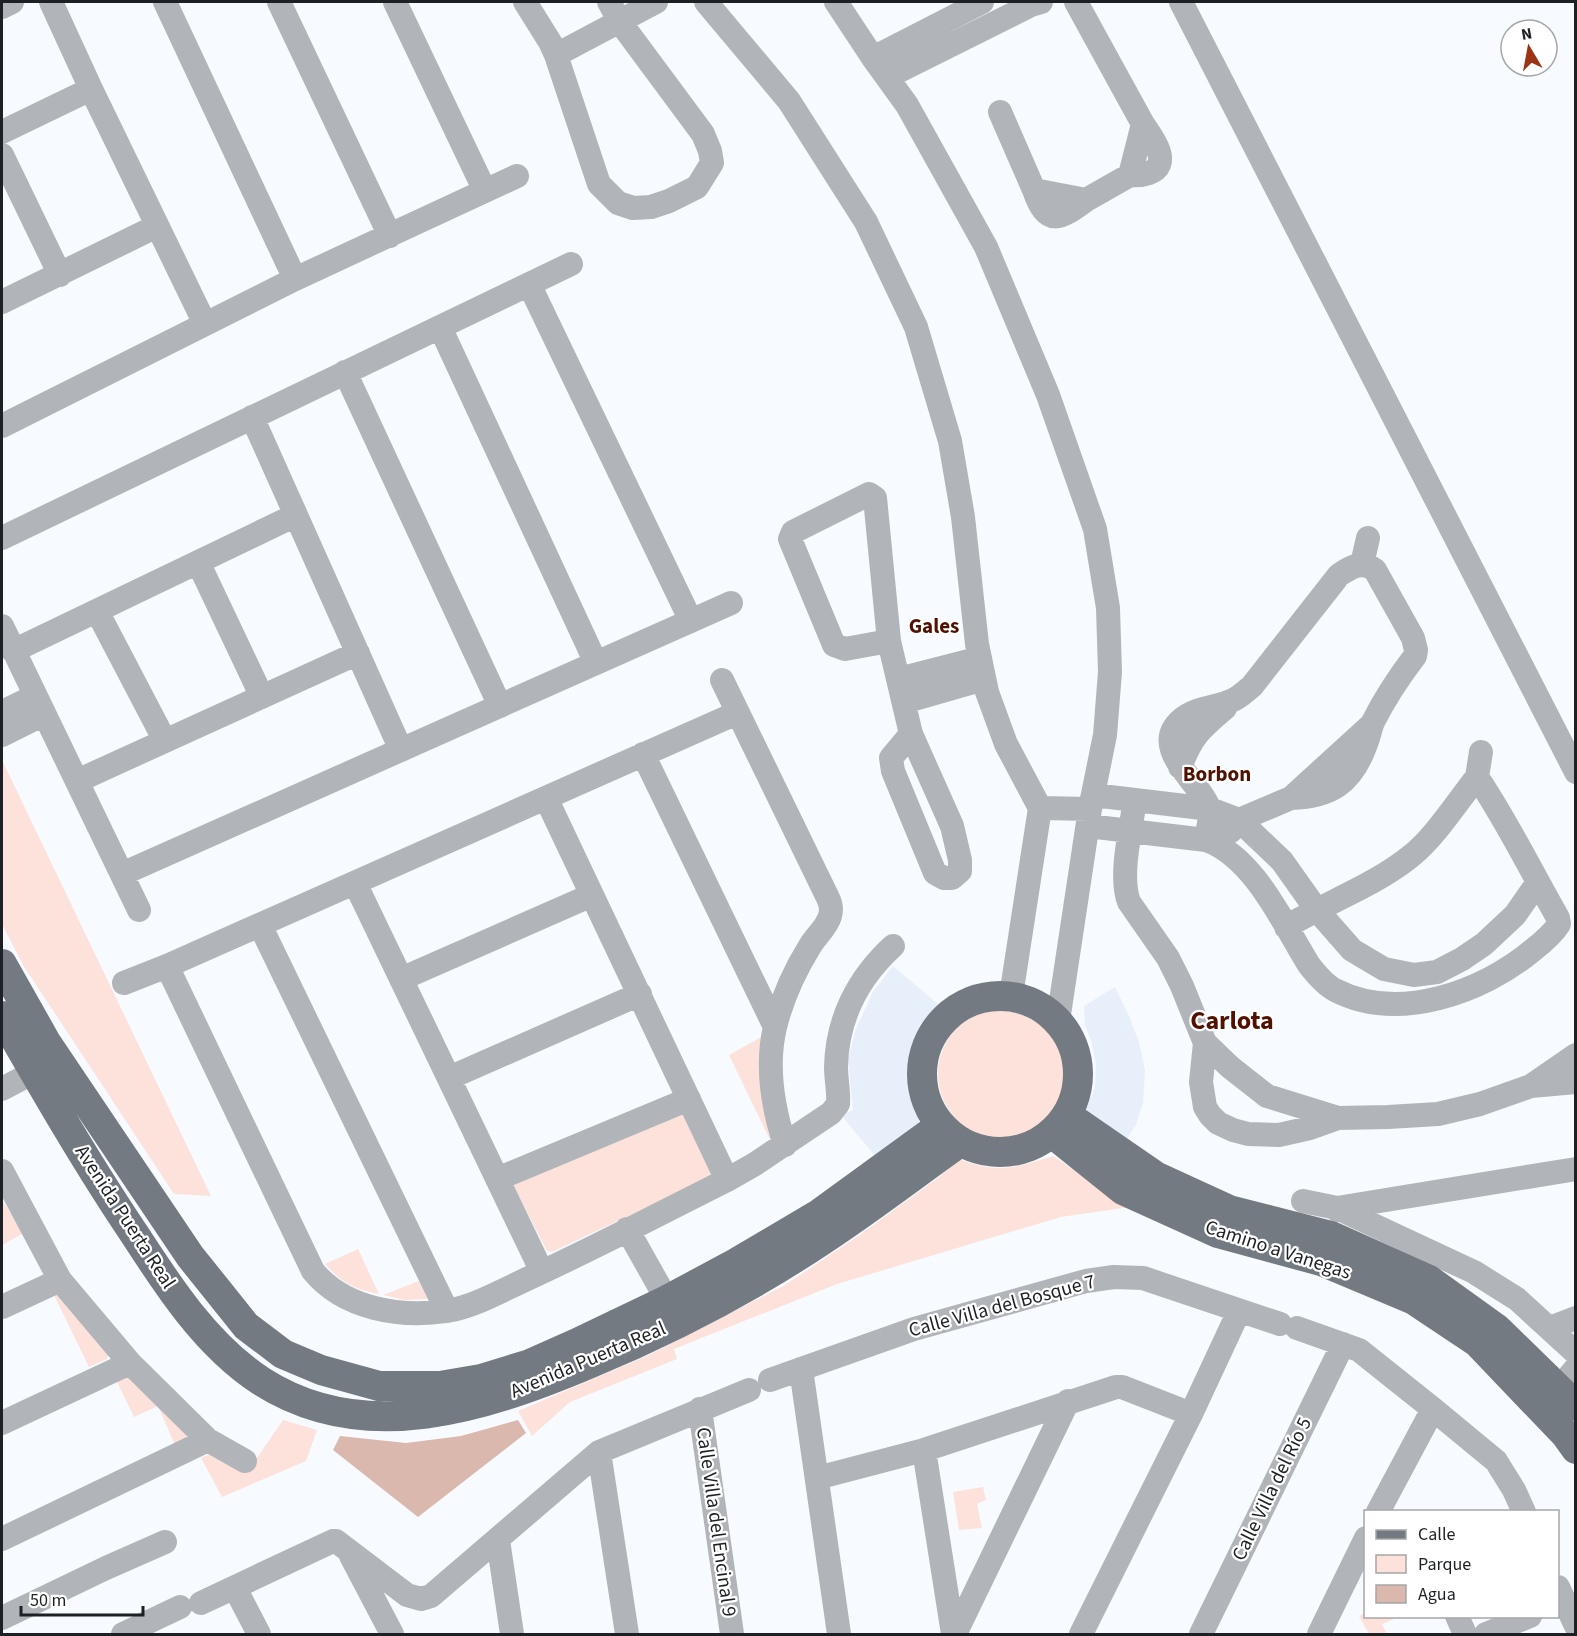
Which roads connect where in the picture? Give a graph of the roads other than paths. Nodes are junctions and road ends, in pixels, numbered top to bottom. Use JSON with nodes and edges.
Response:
{"nodes":[{"id":1,"x":12,"y":2,"type":"edge"},
{"id":2,"x":51,"y":2,"type":"edge"},
{"id":3,"x":165,"y":2,"type":"edge"},
{"id":4,"x":279,"y":2,"type":"edge"},
{"id":5,"x":395,"y":2,"type":"edge"},
{"id":6,"x":525,"y":2,"type":"edge"},
{"id":7,"x":656,"y":2,"type":"edge"},
{"id":8,"x":706,"y":2,"type":"edge"},
{"id":9,"x":836,"y":2,"type":"edge"},
{"id":10,"x":982,"y":2,"type":"edge"},
{"id":11,"x":1041,"y":2,"type":"edge"},
{"id":12,"x":1181,"y":2,"type":"edge"},
{"id":13,"x":1070,"y":3,"type":"edge"},
{"id":14,"x":2,"y":7,"type":"edge"},
{"id":15,"x":617,"y":9,"type":"edge"},
{"id":16,"x":955,"y":17,"type":"junction"},
{"id":17,"x":968,"y":37,"type":"junction"},
{"id":18,"x":553,"y":49,"type":"junction"},
{"id":19,"x":880,"y":68,"type":"junction"},
{"id":20,"x":91,"y":89,"type":"junction"},
{"id":21,"x":1000,"y":112,"type":"dead end"},
{"id":22,"x":2,"y":132,"type":"edge"},
{"id":23,"x":2,"y":155,"type":"edge"},
{"id":24,"x":517,"y":176,"type":"dead end"},
{"id":25,"x":485,"y":191,"type":"junction"},
{"id":26,"x":157,"y":226,"type":"junction"},
{"id":27,"x":390,"y":236,"type":"junction"},
{"id":28,"x":571,"y":264,"type":"dead end"},
{"id":29,"x":60,"y":275,"type":"junction"},
{"id":30,"x":295,"y":279,"type":"junction"},
{"id":31,"x":529,"y":284,"type":"junction"},
{"id":32,"x":2,"y":302,"type":"edge"},
{"id":33,"x":205,"y":324,"type":"junction"},
{"id":34,"x":440,"y":327,"type":"junction"},
{"id":35,"x":345,"y":372,"type":"junction"},
{"id":36,"x":252,"y":417,"type":"junction"},
{"id":37,"x":2,"y":426,"type":"edge"},
{"id":38,"x":296,"y":515,"type":"junction"},
{"id":39,"x":2,"y":538,"type":"edge"},
{"id":40,"x":1368,"y":538,"type":"dead end"},
{"id":41,"x":198,"y":562,"type":"junction"},
{"id":42,"x":1362,"y":564,"type":"junction"},
{"id":43,"x":731,"y":603,"type":"dead end"},
{"id":44,"x":97,"y":611,"type":"junction"},
{"id":45,"x":691,"y":621,"type":"junction"},
{"id":46,"x":2,"y":626,"type":"edge"},
{"id":47,"x":889,"y":641,"type":"junction"},
{"id":48,"x":14,"y":651,"type":"junction"},
{"id":49,"x":358,"y":654,"type":"junction"},
{"id":50,"x":596,"y":663,"type":"junction"},
{"id":51,"x":982,"y":669,"type":"junction"},
{"id":52,"x":898,"y":679,"type":"junction"},
{"id":53,"x":722,"y":680,"type":"dead end"},
{"id":54,"x":262,"y":697,"type":"junction"},
{"id":55,"x":904,"y":702,"type":"junction"},
{"id":56,"x":500,"y":706,"type":"junction"},
{"id":57,"x":25,"y":710,"type":"edge"},
{"id":58,"x":737,"y":713,"type":"junction"},
{"id":59,"x":911,"y":734,"type":"junction"},
{"id":60,"x":2,"y":735,"type":"edge"},
{"id":61,"x":165,"y":741,"type":"junction"},
{"id":62,"x":401,"y":750,"type":"junction"},
{"id":63,"x":1481,"y":752,"type":"dead end"},
{"id":64,"x":643,"y":754,"type":"junction"},
{"id":65,"x":1575,"y":772,"type":"edge"},
{"id":66,"x":1477,"y":777,"type":"junction"},
{"id":67,"x":77,"y":781,"type":"junction"},
{"id":68,"x":546,"y":798,"type":"junction"},
{"id":69,"x":1136,"y":800,"type":"junction"},
{"id":70,"x":1040,"y":808,"type":"junction"},
{"id":71,"x":1210,"y":809,"type":"junction"},
{"id":72,"x":1090,"y":810,"type":"junction"},
{"id":73,"x":1239,"y":820,"type":"junction"},
{"id":74,"x":1131,"y":830,"type":"junction"},
{"id":75,"x":1214,"y":842,"type":"junction"},
{"id":76,"x":122,"y":874,"type":"junction"},
{"id":77,"x":1538,"y":882,"type":"junction"},
{"id":78,"x":355,"y":883,"type":"junction"},
{"id":79,"x":592,"y":895,"type":"junction"},
{"id":80,"x":1316,"y":909,"type":"junction"},
{"id":81,"x":140,"y":910,"type":"dead end"},
{"id":82,"x":260,"y":925,"type":"junction"},
{"id":83,"x":1286,"y":927,"type":"junction"},
{"id":84,"x":893,"y":946,"type":"dead end"},
{"id":85,"x":2,"y":964,"type":"edge"},
{"id":86,"x":167,"y":966,"type":"junction"},
{"id":87,"x":1437,"y":972,"type":"junction"},
{"id":88,"x":401,"y":979,"type":"junction"},
{"id":89,"x":124,"y":983,"type":"dead end"},
{"id":90,"x":640,"y":994,"type":"junction"},
{"id":91,"x":1011,"y":996,"type":"junction"},
{"id":92,"x":1448,"y":997,"type":"junction"},
{"id":93,"x":2,"y":1016,"type":"edge"},
{"id":94,"x":1058,"y":1021,"type":"junction"},
{"id":95,"x":775,"y":1027,"type":"junction"},
{"id":96,"x":1204,"y":1043,"type":"junction"},
{"id":97,"x":1575,"y":1055,"type":"edge"},
{"id":98,"x":21,"y":1068,"type":"edge"},
{"id":99,"x":449,"y":1078,"type":"junction"},
{"id":100,"x":1575,"y":1082,"type":"edge"},
{"id":101,"x":1531,"y":1086,"type":"junction"},
{"id":102,"x":2,"y":1089,"type":"edge"},
{"id":103,"x":689,"y":1099,"type":"junction"},
{"id":104,"x":1338,"y":1118,"type":"junction"},
{"id":105,"x":1059,"y":1124,"type":"junction"},
{"id":106,"x":950,"y":1134,"type":"junction"},
{"id":107,"x":785,"y":1145,"type":"junction"},
{"id":108,"x":1575,"y":1169,"type":"edge"},
{"id":109,"x":498,"y":1179,"type":"junction"},
{"id":110,"x":4,"y":1180,"type":"edge"},
{"id":111,"x":727,"y":1180,"type":"junction"},
{"id":112,"x":1303,"y":1201,"type":"dead end"},
{"id":113,"x":1334,"y":1222,"type":"junction"},
{"id":114,"x":622,"y":1232,"type":"junction"},
{"id":115,"x":190,"y":1257,"type":"junction"},
{"id":116,"x":542,"y":1272,"type":"junction"},
{"id":117,"x":161,"y":1275,"type":"junction"},
{"id":118,"x":60,"y":1280,"type":"junction"},
{"id":119,"x":662,"y":1303,"type":"junction"},
{"id":120,"x":2,"y":1307,"type":"edge"},
{"id":121,"x":447,"y":1311,"type":"junction"},
{"id":122,"x":1239,"y":1311,"type":"junction"},
{"id":123,"x":1575,"y":1318,"type":"edge"},
{"id":124,"x":1550,"y":1328,"type":"junction"},
{"id":125,"x":1343,"y":1344,"type":"junction"},
{"id":126,"x":1575,"y":1353,"type":"edge"},
{"id":127,"x":130,"y":1363,"type":"junction"},
{"id":128,"x":801,"y":1369,"type":"junction"},
{"id":129,"x":760,"y":1385,"type":"joint"},
{"id":130,"x":1569,"y":1387,"type":"edge"},
{"id":131,"x":1068,"y":1401,"type":"junction"},
{"id":132,"x":700,"y":1409,"type":"junction"},
{"id":133,"x":1433,"y":1409,"type":"junction"},
{"id":134,"x":1191,"y":1414,"type":"junction"},
{"id":135,"x":2,"y":1424,"type":"edge"},
{"id":136,"x":208,"y":1440,"type":"junction"},
{"id":137,"x":1575,"y":1449,"type":"edge"},
{"id":138,"x":924,"y":1450,"type":"junction"},
{"id":139,"x":599,"y":1452,"type":"junction"},
{"id":140,"x":245,"y":1461,"type":"dead end"},
{"id":141,"x":817,"y":1478,"type":"junction"},
{"id":142,"x":1382,"y":1510,"type":"edge"},
{"id":143,"x":1523,"y":1510,"type":"edge"},
{"id":144,"x":2,"y":1539,"type":"edge"},
{"id":145,"x":498,"y":1540,"type":"junction"},
{"id":146,"x":1364,"y":1540,"type":"edge"},
{"id":147,"x":165,"y":1542,"type":"dead end"},
{"id":148,"x":349,"y":1551,"type":"junction"},
{"id":149,"x":235,"y":1588,"type":"junction"},
{"id":150,"x":1560,"y":1598,"type":"edge"},
{"id":151,"x":2,"y":1618,"type":"edge"},
{"id":152,"x":1457,"y":1618,"type":"edge"},
{"id":153,"x":1528,"y":1618,"type":"edge"},
{"id":154,"x":1575,"y":1626,"type":"edge"},
{"id":155,"x":138,"y":1631,"type":"edge"},
{"id":156,"x":259,"y":1635,"type":"edge"},
{"id":157,"x":392,"y":1635,"type":"edge"},
{"id":158,"x":512,"y":1635,"type":"edge"},
{"id":159,"x":627,"y":1635,"type":"edge"},
{"id":160,"x":732,"y":1635,"type":"edge"},
{"id":161,"x":839,"y":1635,"type":"edge"},
{"id":162,"x":954,"y":1635,"type":"edge"},
{"id":163,"x":1081,"y":1635,"type":"edge"},
{"id":164,"x":1201,"y":1635,"type":"edge"},
{"id":165,"x":1319,"y":1635,"type":"edge"},
{"id":166,"x":1465,"y":1635,"type":"edge"},
{"id":167,"x":1486,"y":1635,"type":"edge"}],
"edges":[{"from":1,"to":14,"type":"street"},
{"from":2,"to":20,"type":"street"},
{"from":3,"to":30,"type":"street"},
{"from":4,"to":27,"type":"street"},
{"from":5,"to":25,"type":"street"},
{"from":6,"to":18,"type":"street"},
{"from":7,"to":15,"type":"street"},
{"from":8,"to":51,"type":"street"},
{"from":9,"to":19,"type":"street"},
{"from":10,"to":16,"type":"street"},
{"from":11,"to":17,"type":"street"},
{"from":12,"to":65,"type":"street"},
{"from":13,"to":21,"type":"street"},
{"from":15,"to":18,"type":"street"},
{"from":15,"to":18,"type":"street"},
{"from":16,"to":17,"type":"street"},
{"from":16,"to":19,"type":"street"},
{"from":17,"to":19,"type":"street"},
{"from":19,"to":72,"type":"street"},
{"from":20,"to":22,"type":"street"},
{"from":20,"to":26,"type":"street"},
{"from":23,"to":29,"type":"street"},
{"from":24,"to":25,"type":"street"},
{"from":25,"to":27,"type":"street"},
{"from":26,"to":29,"type":"street"},
{"from":26,"to":33,"type":"street"},
{"from":27,"to":30,"type":"street"},
{"from":28,"to":31,"type":"street"},
{"from":29,"to":32,"type":"street"},
{"from":30,"to":33,"type":"street"},
{"from":31,"to":34,"type":"street"},
{"from":31,"to":45,"type":"street"},
{"from":33,"to":37,"type":"street"},
{"from":34,"to":35,"type":"street"},
{"from":34,"to":50,"type":"street"},
{"from":35,"to":36,"type":"street"},
{"from":35,"to":56,"type":"street"},
{"from":36,"to":38,"type":"street"},
{"from":36,"to":39,"type":"street"},
{"from":38,"to":41,"type":"street"},
{"from":38,"to":49,"type":"street"},
{"from":40,"to":42,"type":"street"},
{"from":41,"to":44,"type":"street"},
{"from":41,"to":54,"type":"street"},
{"from":42,"to":71,"type":"street"},
{"from":42,"to":73,"type":"street"},
{"from":43,"to":45,"type":"street"},
{"from":44,"to":48,"type":"street"},
{"from":44,"to":61,"type":"street"},
{"from":45,"to":50,"type":"street"},
{"from":46,"to":48,"type":"street"},
{"from":47,"to":47,"type":"street"},
{"from":47,"to":52,"type":"street"},
{"from":48,"to":57,"type":"street"},
{"from":49,"to":54,"type":"street"},
{"from":49,"to":62,"type":"street"},
{"from":50,"to":56,"type":"street"},
{"from":51,"to":52,"type":"street"},
{"from":51,"to":55,"type":"street"},
{"from":51,"to":70,"type":"street"},
{"from":52,"to":55,"type":"street"},
{"from":53,"to":58,"type":"street"},
{"from":54,"to":61,"type":"street"},
{"from":55,"to":59,"type":"street"},
{"from":56,"to":62,"type":"street"},
{"from":57,"to":60,"type":"street"},
{"from":57,"to":67,"type":"street"},
{"from":58,"to":64,"type":"street"},
{"from":58,"to":95,"type":"street"},
{"from":59,"to":59,"type":"street"},
{"from":61,"to":67,"type":"street"},
{"from":62,"to":76,"type":"street"},
{"from":63,"to":66,"type":"street"},
{"from":64,"to":68,"type":"street"},
{"from":64,"to":95,"type":"street"},
{"from":66,"to":77,"type":"street"},
{"from":66,"to":80,"type":"street"},
{"from":67,"to":76,"type":"street"},
{"from":68,"to":78,"type":"street"},
{"from":68,"to":79,"type":"street"},
{"from":69,"to":71,"type":"street"},
{"from":69,"to":72,"type":"street"},
{"from":69,"to":74,"type":"street"},
{"from":70,"to":72,"type":"street"},
{"from":70,"to":91,"type":"street"},
{"from":71,"to":73,"type":"street"},
{"from":71,"to":75,"type":"street"},
{"from":72,"to":74,"type":"street"},
{"from":72,"to":94,"type":"street"},
{"from":73,"to":75,"type":"street"},
{"from":73,"to":80,"type":"street"},
{"from":74,"to":75,"type":"street"},
{"from":74,"to":96,"type":"street"},
{"from":75,"to":83,"type":"street"},
{"from":76,"to":81,"type":"street"},
{"from":77,"to":87,"type":"street"},
{"from":77,"to":92,"type":"street"},
{"from":78,"to":82,"type":"street"},
{"from":78,"to":88,"type":"street"},
{"from":79,"to":88,"type":"street"},
{"from":79,"to":90,"type":"street"},
{"from":80,"to":83,"type":"street"},
{"from":80,"to":87,"type":"street"},
{"from":82,"to":86,"type":"street"},
{"from":82,"to":121,"type":"street"},
{"from":83,"to":92,"type":"street"},
{"from":84,"to":107,"type":"street"},
{"from":85,"to":115,"type":"main road","name":"Avenida Puerta Real"},
{"from":86,"to":89,"type":"street"},
{"from":86,"to":121,"type":"street"},
{"from":87,"to":92,"type":"street"},
{"from":88,"to":99,"type":"street"},
{"from":90,"to":99,"type":"street"},
{"from":90,"to":103,"type":"street"},
{"from":91,"to":94,"type":"main road"},
{"from":91,"to":106,"type":"main road"},
{"from":93,"to":98,"type":"main road","name":"Avenida Puerta Real"},
{"from":94,"to":105,"type":"main road"},
{"from":95,"to":107,"type":"street"},
{"from":96,"to":104,"type":"street"},
{"from":96,"to":104,"type":"street"},
{"from":97,"to":101,"type":"street"},
{"from":98,"to":102,"type":"street"},
{"from":98,"to":117,"type":"main road","name":"Avenida Puerta Real"},
{"from":99,"to":109,"type":"street"},
{"from":100,"to":101,"type":"street"},
{"from":101,"to":104,"type":"street"},
{"from":103,"to":109,"type":"street"},
{"from":103,"to":111,"type":"street"},
{"from":105,"to":106,"type":"main road"},
{"from":105,"to":113,"type":"main road","name":"Camino a Vanegas"},
{"from":105,"to":137,"type":"main road","name":"Camino a Vanegas"},
{"from":106,"to":117,"type":"main road","name":"Avenida Puerta Real"},
{"from":106,"to":119,"type":"main road","name":"Avenida Puerta Real"},
{"from":107,"to":111,"type":"street"},
{"from":108,"to":113,"type":"street"},
{"from":109,"to":116,"type":"street"},
{"from":110,"to":118,"type":"street"},
{"from":111,"to":114,"type":"street"},
{"from":112,"to":113,"type":"street"},
{"from":113,"to":124,"type":"street"},
{"from":113,"to":130,"type":"main road","name":"Camino a Vanegas"},
{"from":114,"to":116,"type":"street"},
{"from":114,"to":119,"type":"street"},
{"from":115,"to":117,"type":"main road"},
{"from":115,"to":119,"type":"main road","name":"Avenida Puerta Real"},
{"from":116,"to":121,"type":"street"},
{"from":118,"to":120,"type":"street"},
{"from":118,"to":127,"type":"street"},
{"from":122,"to":125,"type":"street","name":"Calle Villa del Bosque 7"},
{"from":122,"to":128,"type":"street","name":"Calle Villa del Bosque 7"},
{"from":122,"to":134,"type":"street"},
{"from":123,"to":124,"type":"street"},
{"from":124,"to":126,"type":"street"},
{"from":125,"to":133,"type":"street"},
{"from":125,"to":164,"type":"street","name":"Calle Villa del Río 5"},
{"from":127,"to":135,"type":"street"},
{"from":127,"to":136,"type":"street"},
{"from":128,"to":129,"type":"street","name":"Calle Villa del Bosque 7"},
{"from":128,"to":141,"type":"street"},
{"from":129,"to":132,"type":"street","name":"Calle Villa del Encinal 9"},
{"from":131,"to":134,"type":"street"},
{"from":131,"to":138,"type":"street"},
{"from":131,"to":162,"type":"street"},
{"from":132,"to":139,"type":"street","name":"Calle Villa del Encinal 9"},
{"from":132,"to":160,"type":"street","name":"Calle Villa del Encinal 9"},
{"from":133,"to":142,"type":"street"},
{"from":133,"to":143,"type":"street"},
{"from":134,"to":163,"type":"street"},
{"from":136,"to":140,"type":"street"},
{"from":136,"to":144,"type":"street"},
{"from":138,"to":141,"type":"street"},
{"from":138,"to":162,"type":"street"},
{"from":139,"to":145,"type":"street","name":"Calle Villa del Encinal 9"},
{"from":139,"to":159,"type":"street"},
{"from":141,"to":161,"type":"street"},
{"from":145,"to":148,"type":"street","name":"Calle Villa del Encinal 9"},
{"from":145,"to":158,"type":"street"},
{"from":146,"to":165,"type":"street"},
{"from":147,"to":151,"type":"street"},
{"from":148,"to":149,"type":"street"},
{"from":148,"to":157,"type":"street"},
{"from":149,"to":155,"type":"street"},
{"from":149,"to":156,"type":"street"},
{"from":150,"to":154,"type":"street"},
{"from":152,"to":166,"type":"street"},
{"from":153,"to":167,"type":"street"}]}
